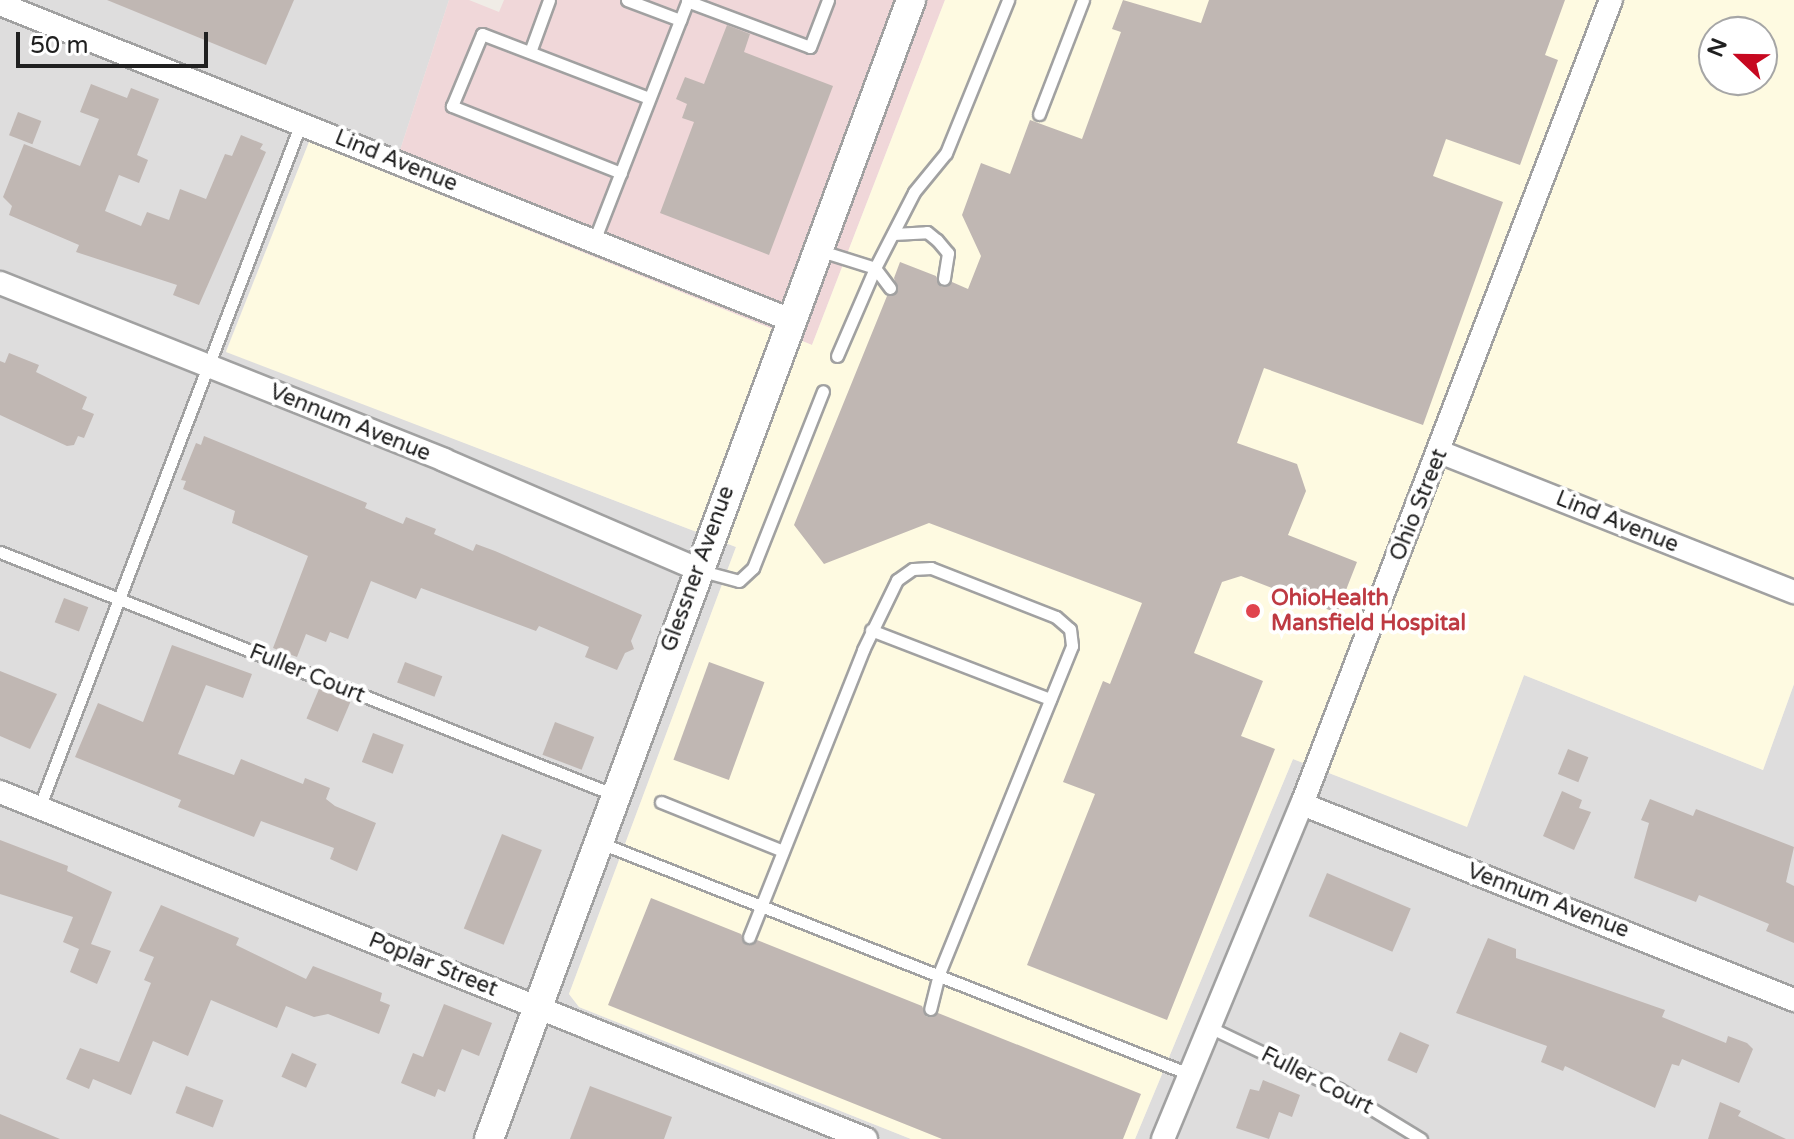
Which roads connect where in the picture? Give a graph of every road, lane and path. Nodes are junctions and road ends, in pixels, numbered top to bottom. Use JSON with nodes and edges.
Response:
{"nodes":[{"id":1,"x":549,"y":0,"type":"edge"},
{"id":2,"x":627,"y":0,"type":"edge"},
{"id":3,"x":687,"y":0,"type":"edge"},
{"id":4,"x":828,"y":0,"type":"edge"},
{"id":5,"x":911,"y":0,"type":"edge"},
{"id":6,"x":1008,"y":0,"type":"edge"},
{"id":7,"x":1083,"y":0,"type":"edge"},
{"id":8,"x":1611,"y":0,"type":"edge"},
{"id":9,"x":0,"y":4,"type":"edge"},
{"id":10,"x":680,"y":20,"type":"junction"},
{"id":11,"x":530,"y":52,"type":"junction"},
{"id":12,"x":649,"y":98,"type":"junction"},
{"id":13,"x":1039,"y":114,"type":"dead end"},
{"id":14,"x":301,"y":123,"type":"junction"},
{"id":15,"x":621,"y":173,"type":"junction"},
{"id":16,"x":893,"y":234,"type":"junction"},
{"id":17,"x":594,"y":241,"type":"junction"},
{"id":18,"x":817,"y":250,"type":"junction"},
{"id":19,"x":875,"y":268,"type":"junction"},
{"id":20,"x":944,"y":279,"type":"dead end"},
{"id":21,"x":0,"y":283,"type":"edge"},
{"id":22,"x":890,"y":288,"type":"dead end"},
{"id":23,"x":791,"y":320,"type":"junction"},
{"id":24,"x":837,"y":356,"type":"dead end"},
{"id":25,"x":206,"y":365,"type":"junction"},
{"id":26,"x":823,"y":391,"type":"dead end"},
{"id":27,"x":1440,"y":452,"type":"junction"},
{"id":28,"x":0,"y":552,"type":"edge"},
{"id":29,"x":697,"y":569,"type":"junction"},
{"id":30,"x":1794,"y":592,"type":"edge"},
{"id":31,"x":116,"y":598,"type":"junction"},
{"id":32,"x":871,"y":630,"type":"junction"},
{"id":33,"x":1050,"y":699,"type":"junction"},
{"id":34,"x":0,"y":792,"type":"edge"},
{"id":35,"x":615,"y":795,"type":"junction"},
{"id":36,"x":661,"y":802,"type":"dead end"},
{"id":37,"x":1302,"y":804,"type":"junction"},
{"id":38,"x":39,"y":808,"type":"junction"},
{"id":39,"x":598,"y":842,"type":"junction"},
{"id":40,"x":783,"y":851,"type":"junction"},
{"id":41,"x":761,"y":906,"type":"junction"},
{"id":42,"x":749,"y":937,"type":"dead end"},
{"id":43,"x":939,"y":974,"type":"junction"},
{"id":44,"x":1794,"y":1000,"type":"edge"},
{"id":45,"x":537,"y":1007,"type":"junction"},
{"id":46,"x":930,"y":1009,"type":"dead end"},
{"id":47,"x":1209,"y":1027,"type":"junction"},
{"id":48,"x":1189,"y":1074,"type":"junction"},
{"id":49,"x":489,"y":1139,"type":"edge"},
{"id":50,"x":866,"y":1139,"type":"edge"},
{"id":51,"x":1163,"y":1139,"type":"edge"},
{"id":52,"x":1421,"y":1139,"type":"edge"}],
"edges":[{"from":1,"to":11,"type":"lane"},
{"from":2,"to":10,"type":"lane"},
{"from":3,"to":4,"type":"lane"},
{"from":3,"to":10,"type":"lane"},
{"from":5,"to":18,"type":"street","name":"Glessner Avenue"},
{"from":6,"to":16,"type":"lane"},
{"from":7,"to":13,"type":"lane"},
{"from":8,"to":27,"type":"street","name":"Ohio Street"},
{"from":9,"to":14,"type":"street","name":"Lind Avenue"},
{"from":10,"to":12,"type":"lane"},
{"from":11,"to":12,"type":"lane"},
{"from":11,"to":15,"type":"lane"},
{"from":12,"to":15,"type":"lane"},
{"from":14,"to":17,"type":"street","name":"Lind Avenue"},
{"from":14,"to":25,"type":"lane"},
{"from":15,"to":17,"type":"lane"},
{"from":16,"to":19,"type":"lane"},
{"from":16,"to":20,"type":"lane"},
{"from":17,"to":23,"type":"street","name":"Lind Avenue"},
{"from":18,"to":19,"type":"lane"},
{"from":18,"to":23,"type":"street","name":"Glessner Avenue"},
{"from":19,"to":22,"type":"lane"},
{"from":19,"to":24,"type":"lane"},
{"from":21,"to":25,"type":"street","name":"Vennum Avenue"},
{"from":23,"to":29,"type":"street","name":"Glessner Avenue"},
{"from":25,"to":29,"type":"street","name":"Vennum Avenue"},
{"from":25,"to":31,"type":"lane"},
{"from":26,"to":29,"type":"lane"},
{"from":27,"to":30,"type":"street","name":"Lind Avenue"},
{"from":27,"to":37,"type":"street","name":"Ohio Street"},
{"from":28,"to":31,"type":"lane","name":"Fuller Court"},
{"from":29,"to":35,"type":"street","name":"Glessner Avenue"},
{"from":31,"to":35,"type":"lane","name":"Fuller Court"},
{"from":31,"to":38,"type":"lane"},
{"from":32,"to":33,"type":"lane"},
{"from":32,"to":33,"type":"lane"},
{"from":32,"to":40,"type":"lane"},
{"from":33,"to":43,"type":"lane"},
{"from":34,"to":38,"type":"street","name":"Poplar Street"},
{"from":35,"to":39,"type":"street","name":"Glessner Avenue"},
{"from":36,"to":40,"type":"lane"},
{"from":37,"to":44,"type":"street","name":"Vennum Avenue"},
{"from":37,"to":47,"type":"street","name":"Ohio Street"},
{"from":38,"to":45,"type":"street","name":"Poplar Street"},
{"from":39,"to":41,"type":"lane"},
{"from":39,"to":45,"type":"street","name":"Glessner Avenue"},
{"from":40,"to":41,"type":"lane"},
{"from":41,"to":42,"type":"lane"},
{"from":41,"to":43,"type":"lane"},
{"from":43,"to":46,"type":"lane"},
{"from":43,"to":48,"type":"lane"},
{"from":45,"to":49,"type":"street","name":"Glessner Avenue"},
{"from":45,"to":50,"type":"street","name":"Poplar Street"},
{"from":47,"to":48,"type":"street","name":"Ohio Street"},
{"from":47,"to":52,"type":"lane","name":"Fuller Court"},
{"from":48,"to":51,"type":"street","name":"Ohio Street"}]}
